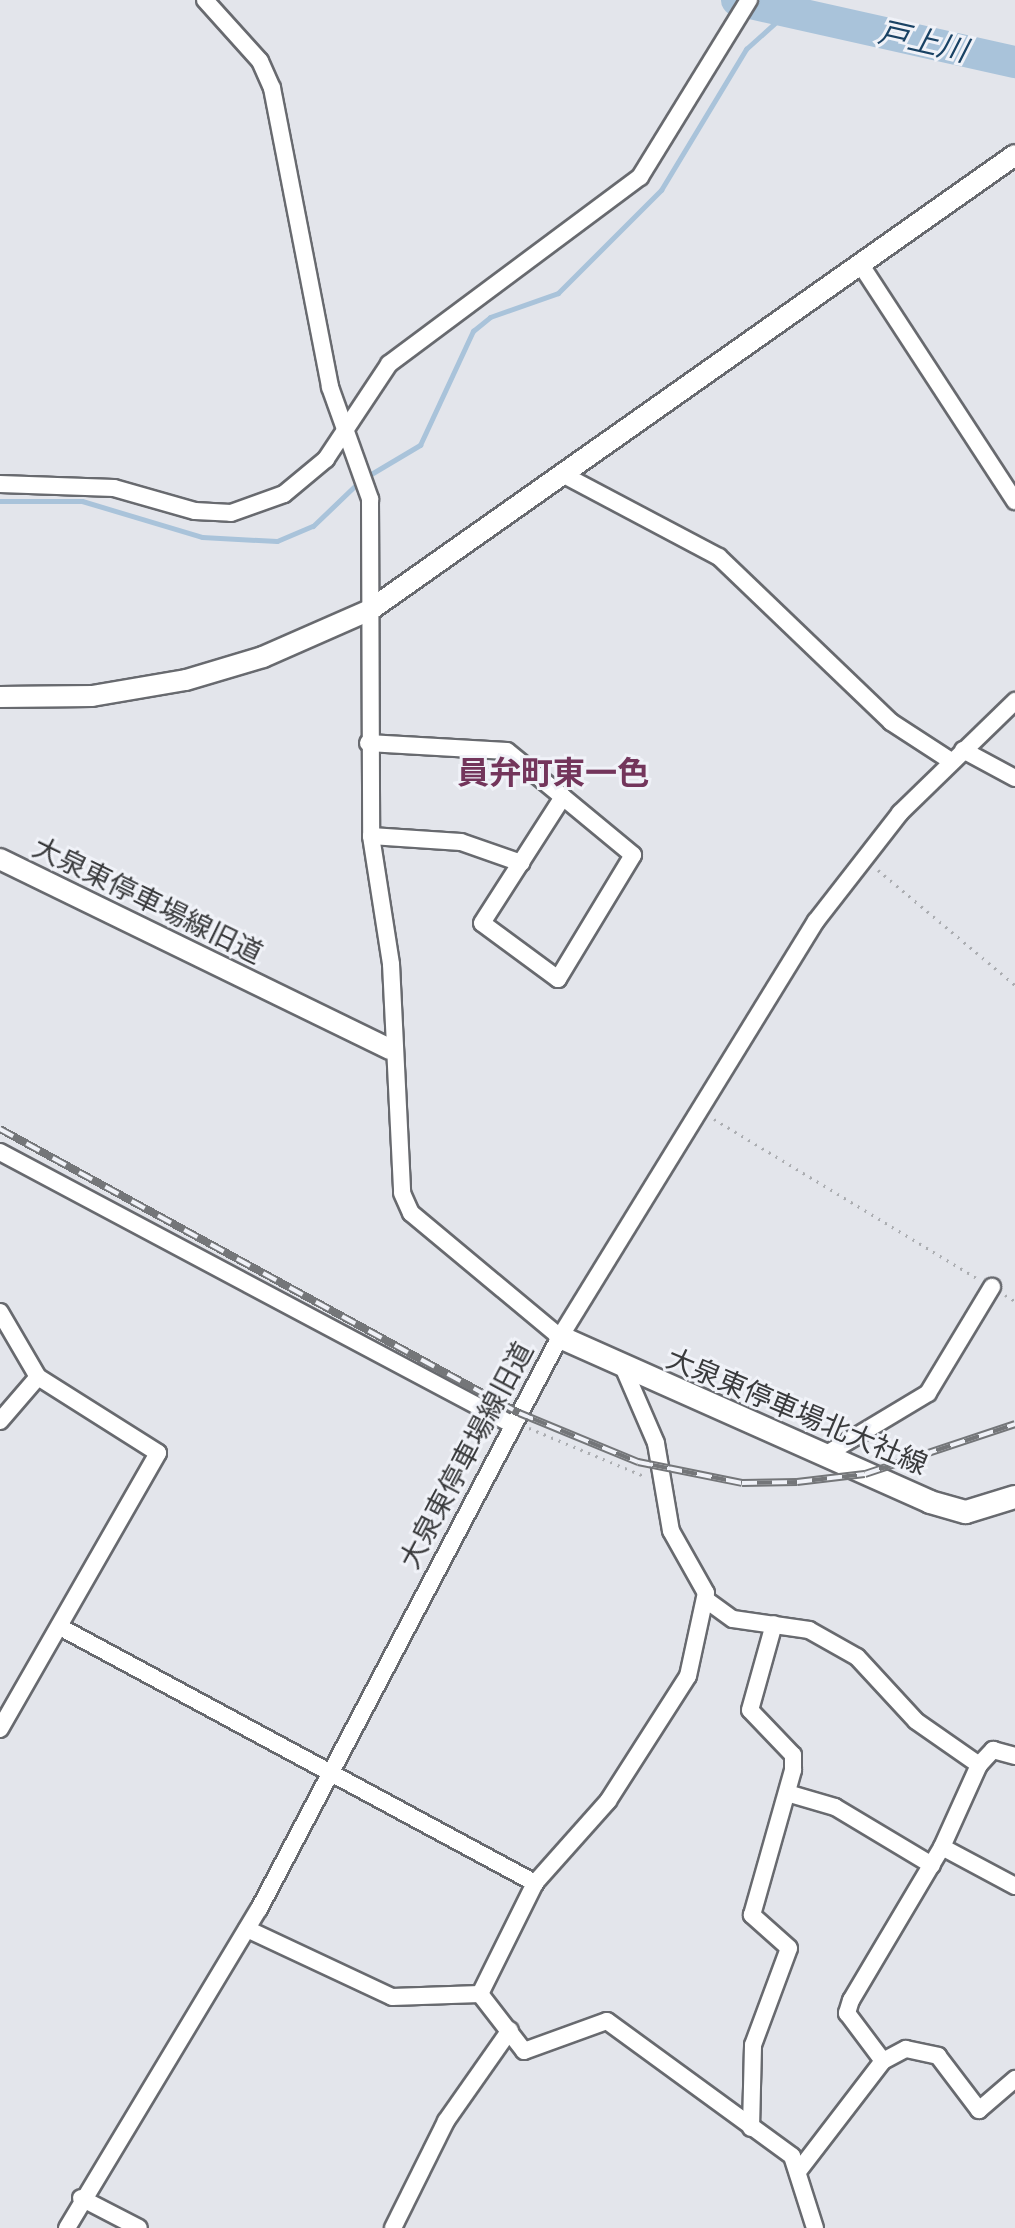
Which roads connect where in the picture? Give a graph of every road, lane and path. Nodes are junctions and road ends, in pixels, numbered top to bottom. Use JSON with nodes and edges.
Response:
{"nodes":[{"id":1,"x":205,"y":0,"type":"edge"},
{"id":2,"x":749,"y":0,"type":"edge"},
{"id":3,"x":1015,"y":155,"type":"edge"},
{"id":4,"x":861,"y":265,"type":"junction"},
{"id":5,"x":342,"y":433,"type":"junction"},
{"id":6,"x":564,"y":475,"type":"junction"},
{"id":7,"x":0,"y":484,"type":"edge"},
{"id":8,"x":1015,"y":501,"type":"edge"},
{"id":9,"x":370,"y":610,"type":"junction"},
{"id":10,"x":0,"y":697,"type":"edge"},
{"id":11,"x":1015,"y":701,"type":"edge"},
{"id":12,"x":368,"y":743,"type":"junction"},
{"id":13,"x":957,"y":755,"type":"junction"},
{"id":14,"x":1015,"y":778,"type":"edge"},
{"id":15,"x":563,"y":797,"type":"junction"},
{"id":16,"x":371,"y":836,"type":"junction"},
{"id":17,"x":862,"y":858,"type":"junction"},
{"id":18,"x":0,"y":859,"type":"edge"},
{"id":19,"x":521,"y":863,"type":"junction"},
{"id":20,"x":1015,"y":985,"type":"edge"},
{"id":21,"x":390,"y":1049,"type":"junction"},
{"id":22,"x":699,"y":1110,"type":"junction"},
{"id":23,"x":0,"y":1152,"type":"edge"},
{"id":24,"x":992,"y":1287,"type":"junction"},
{"id":25,"x":1015,"y":1301,"type":"edge"},
{"id":26,"x":0,"y":1312,"type":"edge"},
{"id":27,"x":560,"y":1337,"type":"junction"},
{"id":28,"x":624,"y":1369,"type":"junction"},
{"id":29,"x":38,"y":1377,"type":"junction"},
{"id":30,"x":0,"y":1421,"type":"edge"},
{"id":31,"x":514,"y":1423,"type":"junction"},
{"id":32,"x":825,"y":1455,"type":"junction"},
{"id":33,"x":663,"y":1482,"type":"junction"},
{"id":34,"x":1015,"y":1497,"type":"edge"},
{"id":35,"x":705,"y":1599,"type":"junction"},
{"id":36,"x":774,"y":1624,"type":"junction"},
{"id":37,"x":60,"y":1627,"type":"junction"},
{"id":38,"x":0,"y":1729,"type":"edge"},
{"id":39,"x":1013,"y":1750,"type":"edge"},
{"id":40,"x":979,"y":1765,"type":"junction"},
{"id":41,"x":327,"y":1776,"type":"junction"},
{"id":42,"x":787,"y":1793,"type":"junction"},
{"id":43,"x":942,"y":1847,"type":"junction"},
{"id":44,"x":932,"y":1865,"type":"junction"},
{"id":45,"x":535,"y":1883,"type":"junction"},
{"id":46,"x":1015,"y":1886,"type":"edge"},
{"id":47,"x":247,"y":1929,"type":"junction"},
{"id":48,"x":480,"y":1994,"type":"junction"},
{"id":49,"x":510,"y":2030,"type":"junction"},
{"id":50,"x":883,"y":2061,"type":"junction"},
{"id":51,"x":1015,"y":2079,"type":"edge"},
{"id":52,"x":751,"y":2128,"type":"junction"},
{"id":53,"x":800,"y":2169,"type":"junction"},
{"id":54,"x":81,"y":2198,"type":"junction"},
{"id":55,"x":67,"y":2228,"type":"edge"},
{"id":56,"x":139,"y":2228,"type":"edge"},
{"id":57,"x":393,"y":2228,"type":"edge"},
{"id":58,"x":816,"y":2228,"type":"edge"}],
"edges":[{"from":1,"to":5,"type":"street"},
{"from":2,"to":5,"type":"street"},
{"from":3,"to":4,"type":"street"},
{"from":4,"to":6,"type":"street"},
{"from":4,"to":8,"type":"street"},
{"from":5,"to":7,"type":"street"},
{"from":5,"to":9,"type":"street"},
{"from":6,"to":9,"type":"street"},
{"from":6,"to":13,"type":"street"},
{"from":9,"to":10,"type":"street"},
{"from":9,"to":12,"type":"street"},
{"from":11,"to":13,"type":"street"},
{"from":12,"to":15,"type":"street"},
{"from":12,"to":16,"type":"street"},
{"from":13,"to":14,"type":"street"},
{"from":13,"to":17,"type":"street"},
{"from":15,"to":19,"type":"street"},
{"from":15,"to":19,"type":"street"},
{"from":16,"to":19,"type":"street"},
{"from":16,"to":21,"type":"street"},
{"from":17,"to":20,"type":"path"},
{"from":17,"to":22,"type":"street"},
{"from":18,"to":21,"type":"street","name":"大泉東停車場線旧道"},
{"from":21,"to":27,"type":"street","name":"大泉東停車場線旧道"},
{"from":22,"to":24,"type":"path"},
{"from":22,"to":27,"type":"street"},
{"from":23,"to":31,"type":"street"},
{"from":24,"to":25,"type":"path"},
{"from":24,"to":32,"type":"street"},
{"from":26,"to":29,"type":"street"},
{"from":27,"to":28,"type":"main road","name":"大泉東停車場北大社線"},
{"from":27,"to":31,"type":"street","name":"大泉東停車場線旧道"},
{"from":28,"to":32,"type":"main road","name":"大泉東停車場北大社線"},
{"from":28,"to":33,"type":"street"},
{"from":29,"to":30,"type":"street"},
{"from":29,"to":37,"type":"street"},
{"from":31,"to":33,"type":"path"},
{"from":31,"to":41,"type":"street","name":"大泉東停車場線旧道"},
{"from":32,"to":34,"type":"main road","name":"大泉東停車場北大社線"},
{"from":33,"to":35,"type":"street"},
{"from":35,"to":36,"type":"street"},
{"from":35,"to":45,"type":"street"},
{"from":36,"to":40,"type":"street"},
{"from":36,"to":42,"type":"street"},
{"from":37,"to":38,"type":"street"},
{"from":37,"to":41,"type":"street"},
{"from":39,"to":40,"type":"street"},
{"from":40,"to":43,"type":"street"},
{"from":41,"to":45,"type":"street"},
{"from":41,"to":47,"type":"street","name":"大泉東停車場線旧道"},
{"from":42,"to":44,"type":"street"},
{"from":42,"to":52,"type":"street"},
{"from":43,"to":44,"type":"street"},
{"from":43,"to":46,"type":"street"},
{"from":44,"to":50,"type":"street"},
{"from":45,"to":48,"type":"street"},
{"from":47,"to":48,"type":"street"},
{"from":47,"to":54,"type":"street","name":"大泉東停車場線旧道"},
{"from":48,"to":49,"type":"street"},
{"from":49,"to":52,"type":"street"},
{"from":49,"to":57,"type":"street"},
{"from":50,"to":51,"type":"street"},
{"from":50,"to":53,"type":"street"},
{"from":52,"to":53,"type":"street"},
{"from":53,"to":58,"type":"street"},
{"from":54,"to":55,"type":"street","name":"大泉東停車場線旧道"},
{"from":54,"to":56,"type":"street"}]}
